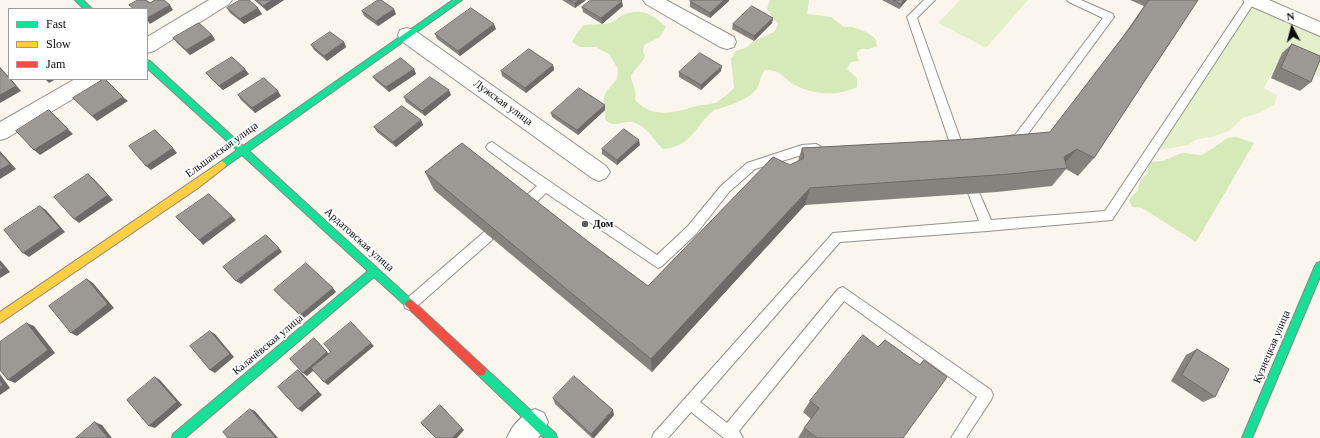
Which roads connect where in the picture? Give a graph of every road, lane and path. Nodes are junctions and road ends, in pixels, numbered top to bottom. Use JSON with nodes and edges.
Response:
{"nodes":[{"id":1,"x":78,"y":0,"type":"edge"},
{"id":2,"x":223,"y":0,"type":"edge"},
{"id":3,"x":458,"y":0,"type":"edge"},
{"id":4,"x":652,"y":0,"type":"edge"},
{"id":5,"x":930,"y":0,"type":"edge"},
{"id":6,"x":1072,"y":0,"type":"edge"},
{"id":7,"x":1252,"y":0,"type":"edge"},
{"id":8,"x":87,"y":8,"type":"edge"},
{"id":9,"x":1320,"y":29,"type":"edge"},
{"id":10,"x":407,"y":35,"type":"junction"},
{"id":11,"x":727,"y":42,"type":"dead end"},
{"id":12,"x":148,"y":45,"type":"edge"},
{"id":13,"x":148,"y":64,"type":"edge"},
{"id":14,"x":89,"y":80,"type":"edge"},
{"id":15,"x":0,"y":132,"type":"edge"},
{"id":16,"x":994,"y":141,"type":"edge"},
{"id":17,"x":970,"y":142,"type":"edge"},
{"id":18,"x":950,"y":143,"type":"junction"},
{"id":19,"x":492,"y":147,"type":"dead end"},
{"id":20,"x":824,"y":149,"type":"edge"},
{"id":21,"x":242,"y":150,"type":"junction"},
{"id":22,"x":961,"y":158,"type":"edge"},
{"id":23,"x":599,"y":172,"type":"dead end"},
{"id":24,"x":545,"y":186,"type":"junction"},
{"id":25,"x":974,"y":193,"type":"edge"},
{"id":26,"x":524,"y":205,"type":"edge"},
{"id":27,"x":987,"y":226,"type":"junction"},
{"id":28,"x":488,"y":236,"type":"edge"},
{"id":29,"x":1320,"y":266,"type":"edge"},
{"id":30,"x":374,"y":271,"type":"junction"},
{"id":31,"x":1316,"y":284,"type":"edge"},
{"id":32,"x":410,"y":304,"type":"junction"},
{"id":33,"x":0,"y":318,"type":"edge"},
{"id":34,"x":691,"y":404,"type":"junction"},
{"id":35,"x":535,"y":433,"type":"edge"},
{"id":36,"x":732,"y":435,"type":"edge"},
{"id":37,"x":177,"y":438,"type":"edge"},
{"id":38,"x":659,"y":438,"type":"edge"},
{"id":39,"x":958,"y":438,"type":"edge"},
{"id":40,"x":1247,"y":438,"type":"edge"}],
"edges":[{"from":1,"to":8,"type":"street"},
{"from":2,"to":12,"type":"street"},
{"from":3,"to":10,"type":"street","name":"Ельшанская улица"},
{"from":4,"to":11,"type":"street"},
{"from":5,"to":18,"type":"lane"},
{"from":6,"to":16,"type":"lane"},
{"from":7,"to":9,"type":"street"},
{"from":7,"to":27,"type":"lane"},
{"from":10,"to":21,"type":"street","name":"Ельшанская улица"},
{"from":10,"to":23,"type":"street","name":"Лужская улица"},
{"from":13,"to":21,"type":"street","name":"Ардатовская улица"},
{"from":14,"to":15,"type":"street"},
{"from":17,"to":18,"type":"lane"},
{"from":18,"to":22,"type":"lane"},
{"from":19,"to":24,"type":"lane"},
{"from":20,"to":24,"type":"lane"},
{"from":21,"to":30,"type":"street","name":"Ардатовская улица"},
{"from":21,"to":33,"type":"street","name":"Ельшанская улица"},
{"from":24,"to":26,"type":"lane"},
{"from":25,"to":27,"type":"lane"},
{"from":27,"to":34,"type":"lane"},
{"from":28,"to":32,"type":"lane"},
{"from":29,"to":31,"type":"street","name":"Кузнецкая улица"},
{"from":30,"to":32,"type":"street","name":"Ардатовская улица"},
{"from":30,"to":37,"type":"street","name":"Калачёвская улица"},
{"from":31,"to":40,"type":"street","name":"Кузнецкая улица"},
{"from":32,"to":35,"type":"street","name":"Ардатовская улица"},
{"from":34,"to":36,"type":"lane"},
{"from":34,"to":38,"type":"lane"},
{"from":36,"to":39,"type":"lane"}]}
